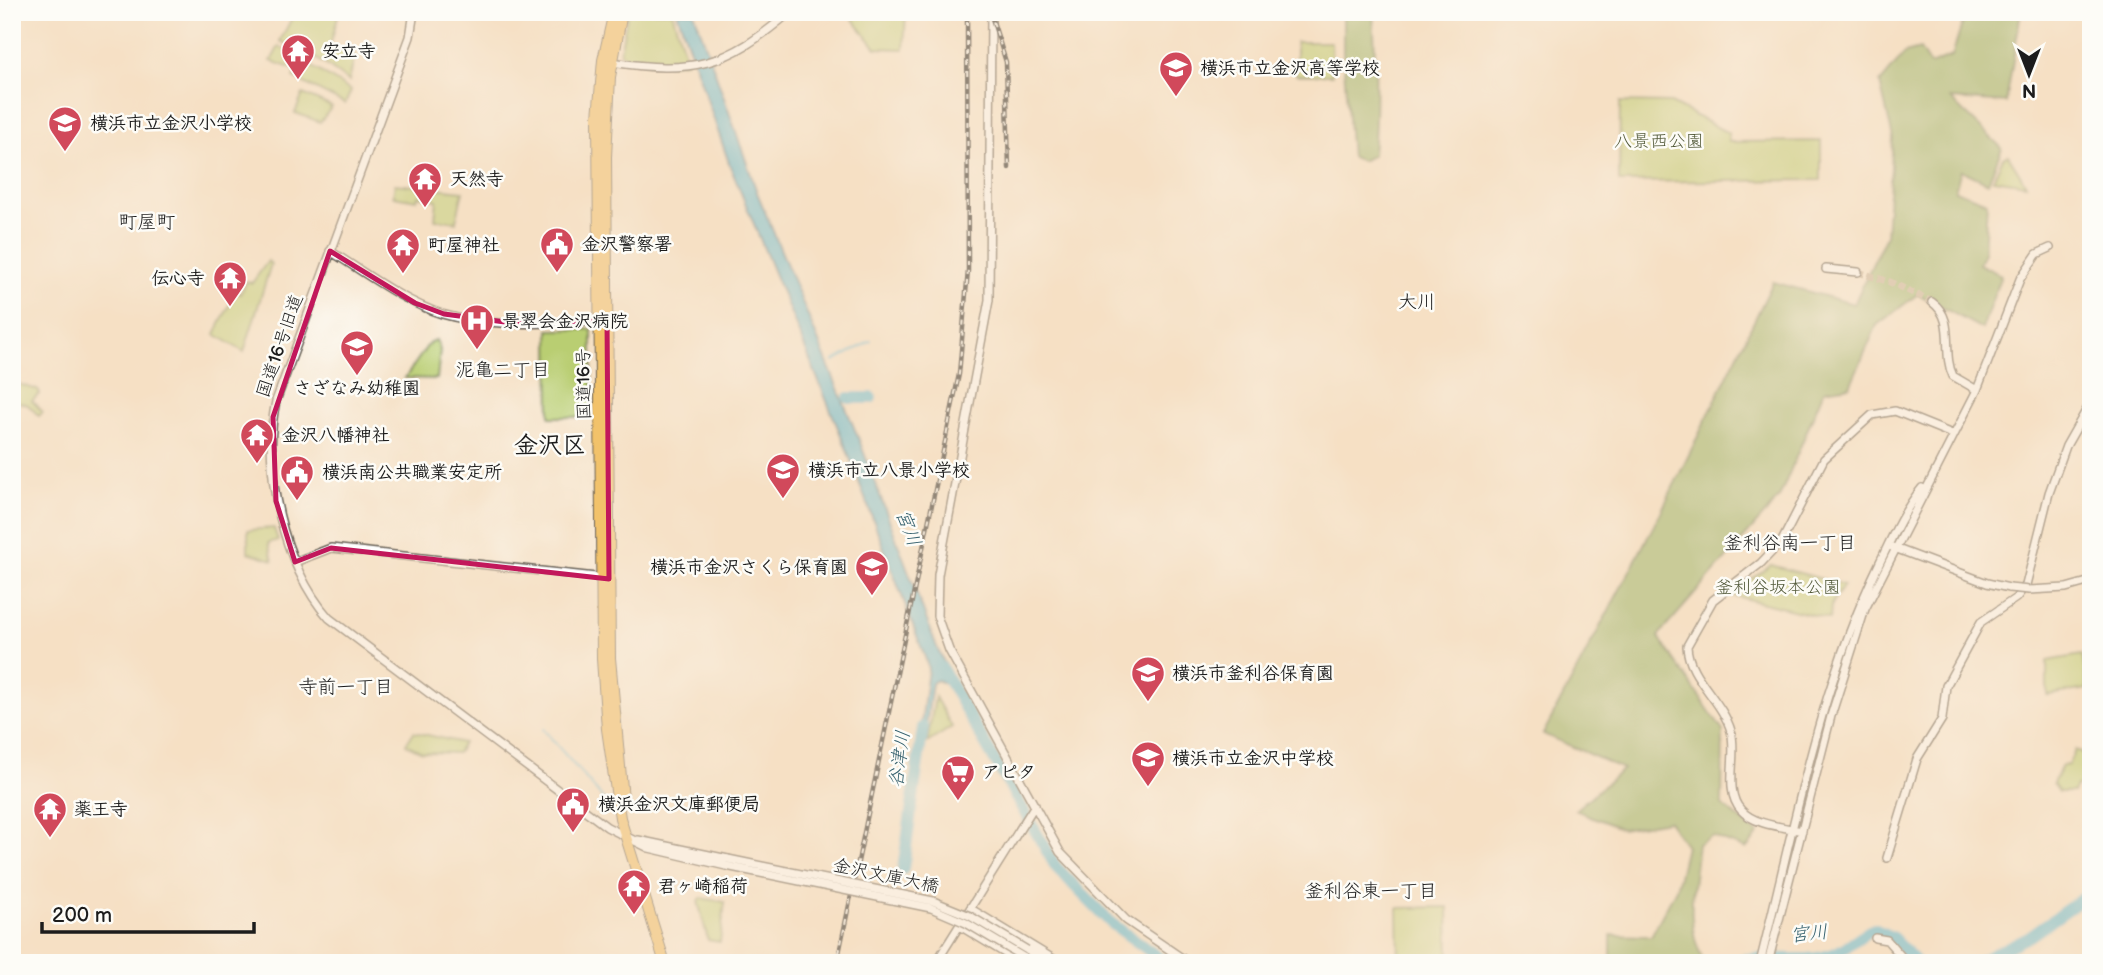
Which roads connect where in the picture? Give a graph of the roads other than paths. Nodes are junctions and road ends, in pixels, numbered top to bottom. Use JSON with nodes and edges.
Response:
{"nodes":[{"id":1,"x":414,"y":12,"type":"edge"},
{"id":2,"x":614,"y":12,"type":"edge"},
{"id":3,"x":622,"y":12,"type":"edge"},
{"id":4,"x":790,"y":12,"type":"edge"},
{"id":5,"x":991,"y":12,"type":"edge"},
{"id":6,"x":608,"y":61,"type":"junction"},
{"id":7,"x":2050,"y":248,"type":"dead end"},
{"id":8,"x":330,"y":251,"type":"junction"},
{"id":9,"x":1826,"y":269,"type":"dead end"},
{"id":10,"x":1858,"y":272,"type":"tunnel mouth"},
{"id":11,"x":1932,"y":302,"type":"tunnel mouth"},
{"id":12,"x":603,"y":321,"type":"junction"},
{"id":13,"x":1977,"y":390,"type":"junction"},
{"id":14,"x":2091,"y":402,"type":"edge"},
{"id":15,"x":1952,"y":434,"type":"junction"},
{"id":16,"x":1892,"y":547,"type":"junction"},
{"id":17,"x":295,"y":562,"type":"junction"},
{"id":18,"x":606,"y":578,"type":"junction"},
{"id":19,"x":2091,"y":581,"type":"edge"},
{"id":20,"x":1033,"y":808,"type":"junction"},
{"id":21,"x":1798,"y":830,"type":"junction"},
{"id":22,"x":627,"y":838,"type":"junction"},
{"id":23,"x":1887,"y":858,"type":"dead end"},
{"id":24,"x":971,"y":909,"type":"junction"},
{"id":25,"x":960,"y":926,"type":"junction"},
{"id":26,"x":1875,"y":938,"type":"dead end"},
{"id":27,"x":1767,"y":951,"type":"junction"},
{"id":28,"x":1024,"y":957,"type":"edge"},
{"id":29,"x":1768,"y":962,"type":"edge"},
{"id":30,"x":665,"y":963,"type":"edge"},
{"id":31,"x":943,"y":963,"type":"edge"},
{"id":32,"x":1032,"y":963,"type":"edge"},
{"id":33,"x":1047,"y":963,"type":"edge"},
{"id":34,"x":1060,"y":963,"type":"edge"},
{"id":35,"x":1189,"y":963,"type":"edge"},
{"id":36,"x":1760,"y":963,"type":"edge"},
{"id":37,"x":1907,"y":963,"type":"edge"}],
"edges":[{"from":1,"to":8,"type":"street","name":"国道16号旧道"},
{"from":2,"to":6,"type":"highway","name":"国道16号"},
{"from":3,"to":6,"type":"highway","name":"国道16号"},
{"from":4,"to":6,"type":"street"},
{"from":5,"to":20,"type":"street"},
{"from":6,"to":12,"type":"highway","name":"国道16号"},
{"from":7,"to":13,"type":"street"},
{"from":8,"to":12,"type":"street"},
{"from":8,"to":17,"type":"street","name":"国道16号旧道"},
{"from":9,"to":10,"type":"street"},
{"from":11,"to":13,"type":"street"},
{"from":12,"to":18,"type":"highway","name":"国道16号"},
{"from":13,"to":15,"type":"street"},
{"from":14,"to":23,"type":"street"},
{"from":15,"to":16,"type":"street"},
{"from":15,"to":21,"type":"street"},
{"from":16,"to":19,"type":"street","bridge":true},
{"from":16,"to":21,"type":"street"},
{"from":17,"to":18,"type":"street"},
{"from":17,"to":22,"type":"street","name":"国道16号旧道"},
{"from":18,"to":22,"type":"highway","name":"国道16号"},
{"from":20,"to":24,"type":"street"},
{"from":20,"to":35,"type":"street"},
{"from":21,"to":27,"type":"street"},
{"from":22,"to":28,"type":"street","name":"金沢文庫大橋","bridge":true},
{"from":22,"to":30,"type":"highway","name":"国道16号"},
{"from":24,"to":25,"type":"street"},
{"from":24,"to":34,"type":"street"},
{"from":25,"to":28,"type":"street"},
{"from":25,"to":31,"type":"street"},
{"from":26,"to":37,"type":"street"},
{"from":27,"to":29,"type":"street"},
{"from":27,"to":36,"type":"street"},
{"from":28,"to":32,"type":"street"},
{"from":28,"to":33,"type":"street"}]}
